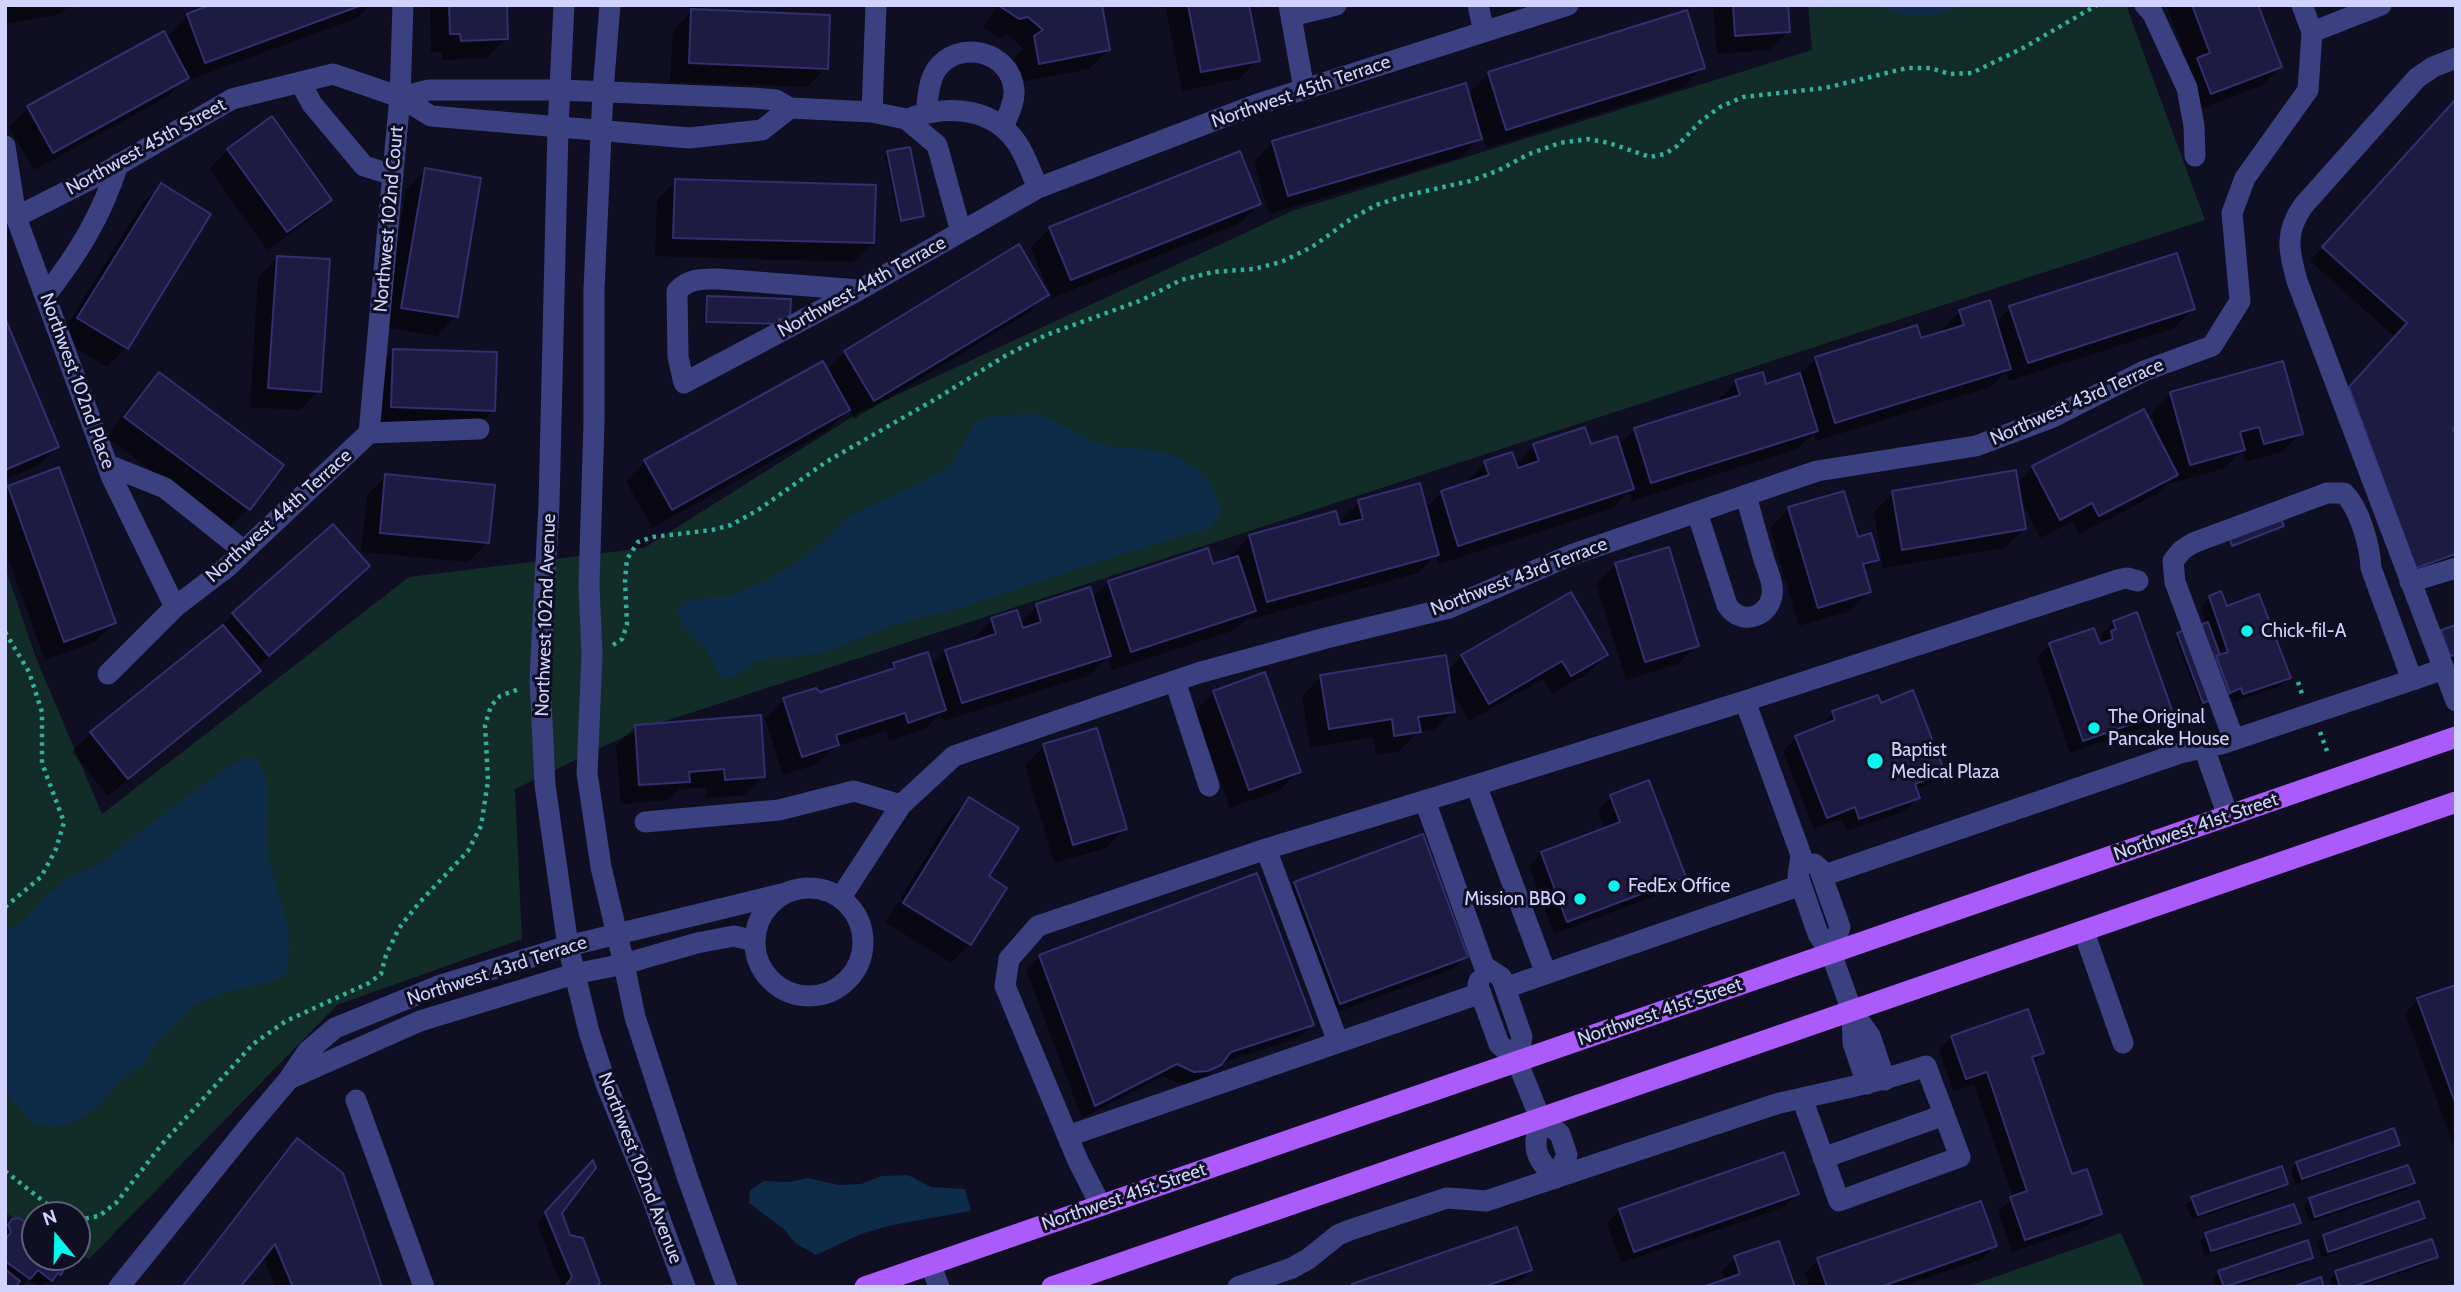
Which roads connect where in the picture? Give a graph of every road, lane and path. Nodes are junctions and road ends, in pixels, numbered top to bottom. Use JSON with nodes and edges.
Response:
{"nodes":[{"id":1,"x":403,"y":5,"type":"edge"},
{"id":2,"x":564,"y":5,"type":"edge"},
{"id":3,"x":610,"y":5,"type":"edge"},
{"id":4,"x":876,"y":5,"type":"edge"},
{"id":5,"x":1336,"y":5,"type":"edge"},
{"id":6,"x":1478,"y":5,"type":"edge"},
{"id":7,"x":1568,"y":5,"type":"edge"},
{"id":8,"x":2097,"y":5,"type":"edge"},
{"id":9,"x":2145,"y":5,"type":"edge"},
{"id":10,"x":2302,"y":5,"type":"edge"},
{"id":11,"x":2381,"y":5,"type":"edge"},
{"id":12,"x":1290,"y":11,"type":"edge"},
{"id":13,"x":1484,"y":32,"type":"junction"},
{"id":14,"x":2312,"y":32,"type":"junction"},
{"id":15,"x":2456,"y":58,"type":"edge"},
{"id":16,"x":300,"y":82,"type":"junction"},
{"id":17,"x":1304,"y":89,"type":"junction"},
{"id":18,"x":560,"y":90,"type":"junction"},
{"id":19,"x":603,"y":91,"type":"junction"},
{"id":20,"x":400,"y":97,"type":"junction"},
{"id":21,"x":790,"y":108,"type":"junction"},
{"id":22,"x":872,"y":112,"type":"junction"},
{"id":23,"x":916,"y":116,"type":"junction"},
{"id":24,"x":1003,"y":127,"type":"junction"},
{"id":25,"x":558,"y":128,"type":"junction"},
{"id":26,"x":601,"y":131,"type":"junction"},
{"id":27,"x":5,"y":146,"type":"edge"},
{"id":28,"x":2195,"y":156,"type":"dead end"},
{"id":29,"x":118,"y":164,"type":"junction"},
{"id":30,"x":393,"y":174,"type":"junction"},
{"id":31,"x":1038,"y":188,"type":"junction"},
{"id":32,"x":16,"y":217,"type":"junction"},
{"id":33,"x":961,"y":232,"type":"junction"},
{"id":34,"x":859,"y":290,"type":"junction"},
{"id":35,"x":45,"y":296,"type":"junction"},
{"id":36,"x":479,"y":429,"type":"dead end"},
{"id":37,"x":369,"y":433,"type":"junction"},
{"id":38,"x":108,"y":465,"type":"junction"},
{"id":39,"x":1746,"y":495,"type":"junction"},
{"id":40,"x":1697,"y":512,"type":"junction"},
{"id":41,"x":244,"y":551,"type":"junction"},
{"id":42,"x":2456,"y":568,"type":"edge"},
{"id":43,"x":2138,"y":581,"type":"dead end"},
{"id":44,"x":2410,"y":582,"type":"junction"},
{"id":45,"x":175,"y":607,"type":"junction"},
{"id":46,"x":5,"y":632,"type":"edge"},
{"id":47,"x":592,"y":655,"type":"junction"},
{"id":48,"x":2443,"y":669,"type":"junction"},
{"id":49,"x":108,"y":674,"type":"dead end"},
{"id":50,"x":540,"y":678,"type":"junction"},
{"id":51,"x":2412,"y":680,"type":"junction"},
{"id":52,"x":1175,"y":681,"type":"junction"},
{"id":53,"x":1745,"y":701,"type":"junction"},
{"id":54,"x":2456,"y":701,"type":"edge"},
{"id":55,"x":2318,"y":724,"type":"dead end"},
{"id":56,"x":2456,"y":737,"type":"edge"},
{"id":57,"x":2234,"y":740,"type":"junction"},
{"id":58,"x":2204,"y":748,"type":"junction"},
{"id":59,"x":2327,"y":751,"type":"dead end"},
{"id":60,"x":1476,"y":785,"type":"junction"},
{"id":61,"x":1209,"y":786,"type":"dead end"},
{"id":62,"x":1425,"y":801,"type":"junction"},
{"id":63,"x":2456,"y":802,"type":"edge"},
{"id":64,"x":901,"y":805,"type":"junction"},
{"id":65,"x":2228,"y":816,"type":"junction"},
{"id":66,"x":645,"y":822,"type":"dead end"},
{"id":67,"x":1266,"y":849,"type":"junction"},
{"id":68,"x":1801,"y":855,"type":"junction"},
{"id":69,"x":1822,"y":876,"type":"junction"},
{"id":70,"x":1801,"y":885,"type":"junction"},
{"id":71,"x":786,"y":893,"type":"junction"},
{"id":72,"x":841,"y":897,"type":"junction"},
{"id":73,"x":5,"y":907,"type":"edge"},
{"id":74,"x":695,"y":914,"type":"junction"},
{"id":75,"x":2084,"y":932,"type":"junction"},
{"id":76,"x":617,"y":933,"type":"junction"},
{"id":77,"x":704,"y":942,"type":"junction"},
{"id":78,"x":754,"y":942,"type":"junction"},
{"id":79,"x":568,"y":946,"type":"junction"},
{"id":80,"x":1831,"y":953,"type":"junction"},
{"id":81,"x":624,"y":964,"type":"junction"},
{"id":82,"x":1484,"y":966,"type":"junction"},
{"id":83,"x":574,"y":974,"type":"junction"},
{"id":84,"x":1546,"y":974,"type":"junction"},
{"id":85,"x":1505,"y":988,"type":"junction"},
{"id":86,"x":1481,"y":993,"type":"junction"},
{"id":87,"x":399,"y":1002,"type":"junction"},
{"id":88,"x":1852,"y":1012,"type":"junction"},
{"id":89,"x":408,"y":1026,"type":"junction"},
{"id":90,"x":1338,"y":1042,"type":"junction"},
{"id":91,"x":2123,"y":1043,"type":"dead end"},
{"id":92,"x":1517,"y":1061,"type":"junction"},
{"id":93,"x":289,"y":1079,"type":"junction"},
{"id":94,"x":1876,"y":1082,"type":"junction"},
{"id":95,"x":1802,"y":1098,"type":"junction"},
{"id":96,"x":356,"y":1100,"type":"dead end"},
{"id":97,"x":1944,"y":1115,"type":"junction"},
{"id":98,"x":1540,"y":1118,"type":"junction"},
{"id":99,"x":1068,"y":1136,"type":"junction"},
{"id":100,"x":1823,"y":1158,"type":"junction"},
{"id":101,"x":5,"y":1171,"type":"edge"},
{"id":102,"x":1556,"y":1178,"type":"junction"},
{"id":103,"x":43,"y":1201,"type":"edge"},
{"id":104,"x":1101,"y":1206,"type":"junction"},
{"id":105,"x":91,"y":1218,"type":"edge"},
{"id":106,"x":931,"y":1265,"type":"junction"},
{"id":107,"x":119,"y":1287,"type":"edge"},
{"id":108,"x":424,"y":1287,"type":"edge"},
{"id":109,"x":685,"y":1287,"type":"edge"},
{"id":110,"x":727,"y":1287,"type":"edge"},
{"id":111,"x":865,"y":1287,"type":"edge"},
{"id":112,"x":939,"y":1287,"type":"edge"},
{"id":113,"x":1052,"y":1287,"type":"edge"},
{"id":114,"x":1238,"y":1287,"type":"edge"}],
"edges":[{"from":1,"to":20,"type":"street","name":"Northwest 102nd Court"},
{"from":2,"to":18,"type":"street","name":"Northwest 102nd Avenue"},
{"from":3,"to":19,"type":"street","name":"Northwest 102nd Avenue"},
{"from":4,"to":22,"type":"street"},
{"from":5,"to":12,"type":"street"},
{"from":6,"to":13,"type":"street"},
{"from":7,"to":13,"type":"street","name":"Northwest 45th Terrace"},
{"from":8,"to":47,"type":"path"},
{"from":9,"to":28,"type":"street"},
{"from":10,"to":14,"type":"street"},
{"from":11,"to":14,"type":"street"},
{"from":12,"to":17,"type":"street"},
{"from":13,"to":17,"type":"street","name":"Northwest 45th Terrace"},
{"from":14,"to":39,"type":"street","name":"Northwest 43rd Terrace"},
{"from":15,"to":44,"type":"street"},
{"from":16,"to":20,"type":"street","name":"Northwest 45th Street"},
{"from":16,"to":29,"type":"street","name":"Northwest 45th Street"},
{"from":16,"to":30,"type":"street"},
{"from":17,"to":31,"type":"street","name":"Northwest 45th Terrace"},
{"from":18,"to":19,"type":"street"},
{"from":18,"to":20,"type":"street"},
{"from":18,"to":25,"type":"street","name":"Northwest 102nd Avenue"},
{"from":19,"to":21,"type":"street"},
{"from":19,"to":26,"type":"street","name":"Northwest 102nd Avenue"},
{"from":20,"to":25,"type":"street","name":"Northwest 45th Street"},
{"from":20,"to":30,"type":"street","name":"Northwest 102nd Court"},
{"from":21,"to":22,"type":"street"},
{"from":21,"to":26,"type":"street","name":"Northwest 45th Street"},
{"from":22,"to":23,"type":"street"},
{"from":23,"to":24,"type":"street"},
{"from":23,"to":24,"type":"street"},
{"from":23,"to":33,"type":"street"},
{"from":24,"to":31,"type":"street"},
{"from":25,"to":26,"type":"street","name":"Northwest 45th Street"},
{"from":25,"to":50,"type":"street","name":"Northwest 102nd Avenue"},
{"from":26,"to":47,"type":"street","name":"Northwest 102nd Avenue"},
{"from":27,"to":32,"type":"street","name":"Northwest 102nd Place"},
{"from":29,"to":32,"type":"street","name":"Northwest 45th Street"},
{"from":29,"to":35,"type":"street"},
{"from":30,"to":37,"type":"street","name":"Northwest 102nd Court"},
{"from":31,"to":33,"type":"street","name":"Northwest 44th Terrace"},
{"from":32,"to":35,"type":"street","name":"Northwest 102nd Place"},
{"from":33,"to":34,"type":"street","name":"Northwest 44th Terrace"},
{"from":34,"to":34,"type":"street","name":"Northwest 44th Terrace"},
{"from":35,"to":38,"type":"street","name":"Northwest 102nd Place"},
{"from":36,"to":37,"type":"street","name":"Northwest 44th Terrace"},
{"from":37,"to":41,"type":"street","name":"Northwest 44th Terrace"},
{"from":38,"to":41,"type":"street"},
{"from":38,"to":45,"type":"street","name":"Northwest 102nd Place"},
{"from":39,"to":40,"type":"street","name":"Northwest 43rd Terrace"},
{"from":39,"to":40,"type":"street"},
{"from":40,"to":52,"type":"street","name":"Northwest 43rd Terrace"},
{"from":41,"to":45,"type":"street","name":"Northwest 44th Terrace"},
{"from":42,"to":44,"type":"street"},
{"from":43,"to":53,"type":"street"},
{"from":44,"to":48,"type":"street"},
{"from":45,"to":49,"type":"street","name":"Northwest 44th Terrace"},
{"from":46,"to":73,"type":"path"},
{"from":47,"to":76,"type":"street","name":"Northwest 102nd Avenue"},
{"from":48,"to":51,"type":"street"},
{"from":48,"to":54,"type":"street"},
{"from":50,"to":79,"type":"street","name":"Northwest 102nd Avenue"},
{"from":50,"to":105,"type":"path"},
{"from":51,"to":57,"type":"street"},
{"from":51,"to":57,"type":"street"},
{"from":52,"to":61,"type":"street"},
{"from":52,"to":64,"type":"street","name":"Northwest 43rd Terrace"},
{"from":53,"to":60,"type":"street"},
{"from":53,"to":68,"type":"street"},
{"from":55,"to":59,"type":"path"},
{"from":56,"to":65,"type":"main road","name":"Northwest 41st Street"},
{"from":57,"to":58,"type":"street"},
{"from":58,"to":65,"type":"street"},
{"from":58,"to":69,"type":"street"},
{"from":60,"to":62,"type":"street"},
{"from":60,"to":84,"type":"street"},
{"from":62,"to":67,"type":"street"},
{"from":62,"to":82,"type":"street"},
{"from":63,"to":75,"type":"main road"},
{"from":64,"to":66,"type":"street"},
{"from":64,"to":72,"type":"street","name":"Northwest 43rd Terrace"},
{"from":65,"to":80,"type":"main road","name":"Northwest 41st Street"},
{"from":67,"to":90,"type":"street"},
{"from":67,"to":99,"type":"street"},
{"from":68,"to":69,"type":"street"},
{"from":68,"to":70,"type":"street"},
{"from":69,"to":80,"type":"street"},
{"from":70,"to":80,"type":"street"},
{"from":70,"to":84,"type":"street"},
{"from":71,"to":72,"type":"street"},
{"from":71,"to":74,"type":"street","name":"Northwest 43rd Terrace"},
{"from":71,"to":78,"type":"street"},
{"from":72,"to":78,"type":"street"},
{"from":74,"to":76,"type":"street","name":"Northwest 43rd Terrace"},
{"from":74,"to":77,"type":"street"},
{"from":75,"to":88,"type":"main road"},
{"from":75,"to":91,"type":"street"},
{"from":76,"to":79,"type":"street","name":"Northwest 43rd Terrace"},
{"from":76,"to":81,"type":"street","name":"Northwest 102nd Avenue"},
{"from":77,"to":78,"type":"street"},
{"from":77,"to":81,"type":"street"},
{"from":79,"to":83,"type":"street","name":"Northwest 102nd Avenue"},
{"from":79,"to":87,"type":"street","name":"Northwest 43rd Terrace"},
{"from":80,"to":88,"type":"street"},
{"from":80,"to":92,"type":"main road","name":"Northwest 41st Street"},
{"from":81,"to":83,"type":"street"},
{"from":81,"to":110,"type":"street","name":"Northwest 102nd Avenue"},
{"from":82,"to":85,"type":"street"},
{"from":82,"to":86,"type":"street"},
{"from":83,"to":89,"type":"street"},
{"from":83,"to":109,"type":"street","name":"Northwest 102nd Avenue"},
{"from":84,"to":85,"type":"street"},
{"from":85,"to":92,"type":"street"},
{"from":86,"to":90,"type":"street"},
{"from":86,"to":92,"type":"street"},
{"from":87,"to":89,"type":"street"},
{"from":87,"to":93,"type":"street","name":"Northwest 43rd Terrace"},
{"from":88,"to":94,"type":"street"},
{"from":88,"to":98,"type":"main road"},
{"from":89,"to":93,"type":"street"},
{"from":90,"to":99,"type":"street"},
{"from":92,"to":98,"type":"street"},
{"from":92,"to":104,"type":"main road","name":"Northwest 41st Street"},
{"from":93,"to":107,"type":"street","name":"Northwest 43rd Terrace"},
{"from":94,"to":95,"type":"street"},
{"from":94,"to":97,"type":"street"},
{"from":95,"to":100,"type":"street"},
{"from":95,"to":102,"type":"street"},
{"from":96,"to":108,"type":"street"},
{"from":97,"to":100,"type":"street"},
{"from":97,"to":100,"type":"street"},
{"from":98,"to":102,"type":"street"},
{"from":98,"to":113,"type":"main road"},
{"from":99,"to":104,"type":"street"},
{"from":101,"to":103,"type":"path"},
{"from":102,"to":114,"type":"street"},
{"from":104,"to":106,"type":"main road","name":"Northwest 41st Street"},
{"from":106,"to":111,"type":"main road","name":"Northwest 41st Street"},
{"from":106,"to":112,"type":"street"}]}
